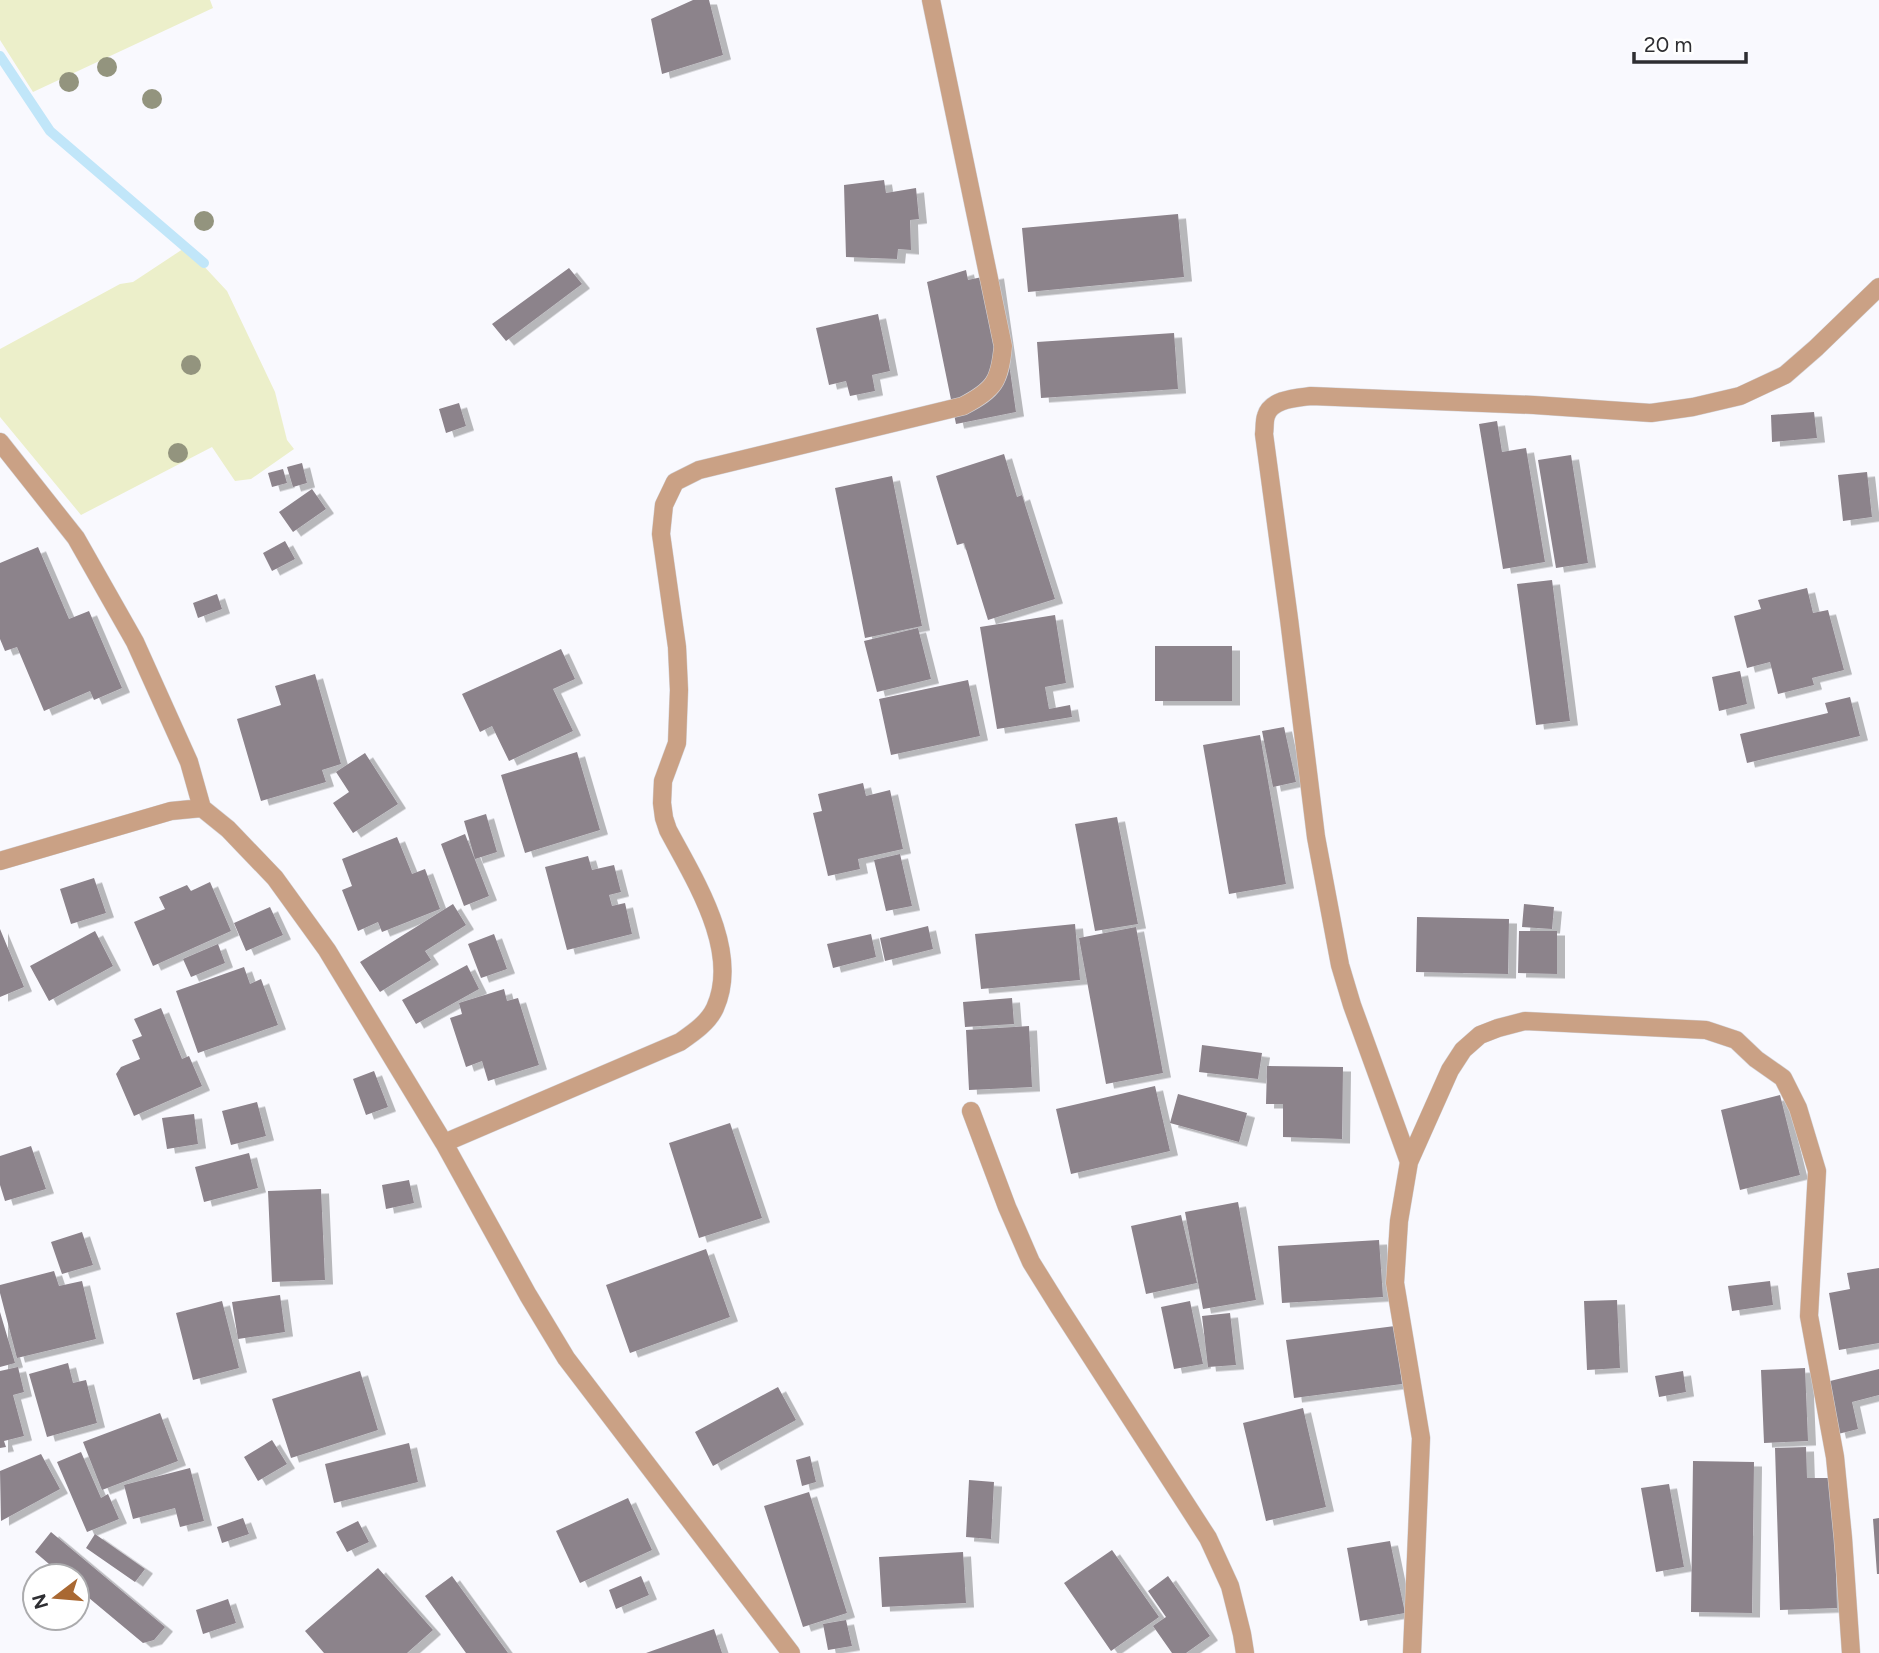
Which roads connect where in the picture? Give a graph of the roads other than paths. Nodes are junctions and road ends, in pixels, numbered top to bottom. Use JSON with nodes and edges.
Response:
{"nodes":[{"id":1,"x":931,"y":0,"type":"edge"},
{"id":2,"x":1879,"y":288,"type":"edge"},
{"id":3,"x":0,"y":442,"type":"edge"},
{"id":4,"x":202,"y":808,"type":"junction"},
{"id":5,"x":0,"y":861,"type":"edge"},
{"id":6,"x":971,"y":1111,"type":"dead end"},
{"id":7,"x":444,"y":1143,"type":"junction"},
{"id":8,"x":1409,"y":1162,"type":"junction"},
{"id":9,"x":791,"y":1653,"type":"edge"},
{"id":10,"x":1245,"y":1653,"type":"edge"},
{"id":11,"x":1412,"y":1653,"type":"edge"},
{"id":12,"x":1852,"y":1653,"type":"edge"}],
"edges":[{"from":1,"to":7,"type":"street"},
{"from":2,"to":8,"type":"street"},
{"from":3,"to":4,"type":"street"},
{"from":4,"to":5,"type":"street"},
{"from":4,"to":7,"type":"street"},
{"from":6,"to":10,"type":"street"},
{"from":7,"to":9,"type":"street"},
{"from":8,"to":11,"type":"street"},
{"from":8,"to":12,"type":"street"}]}
